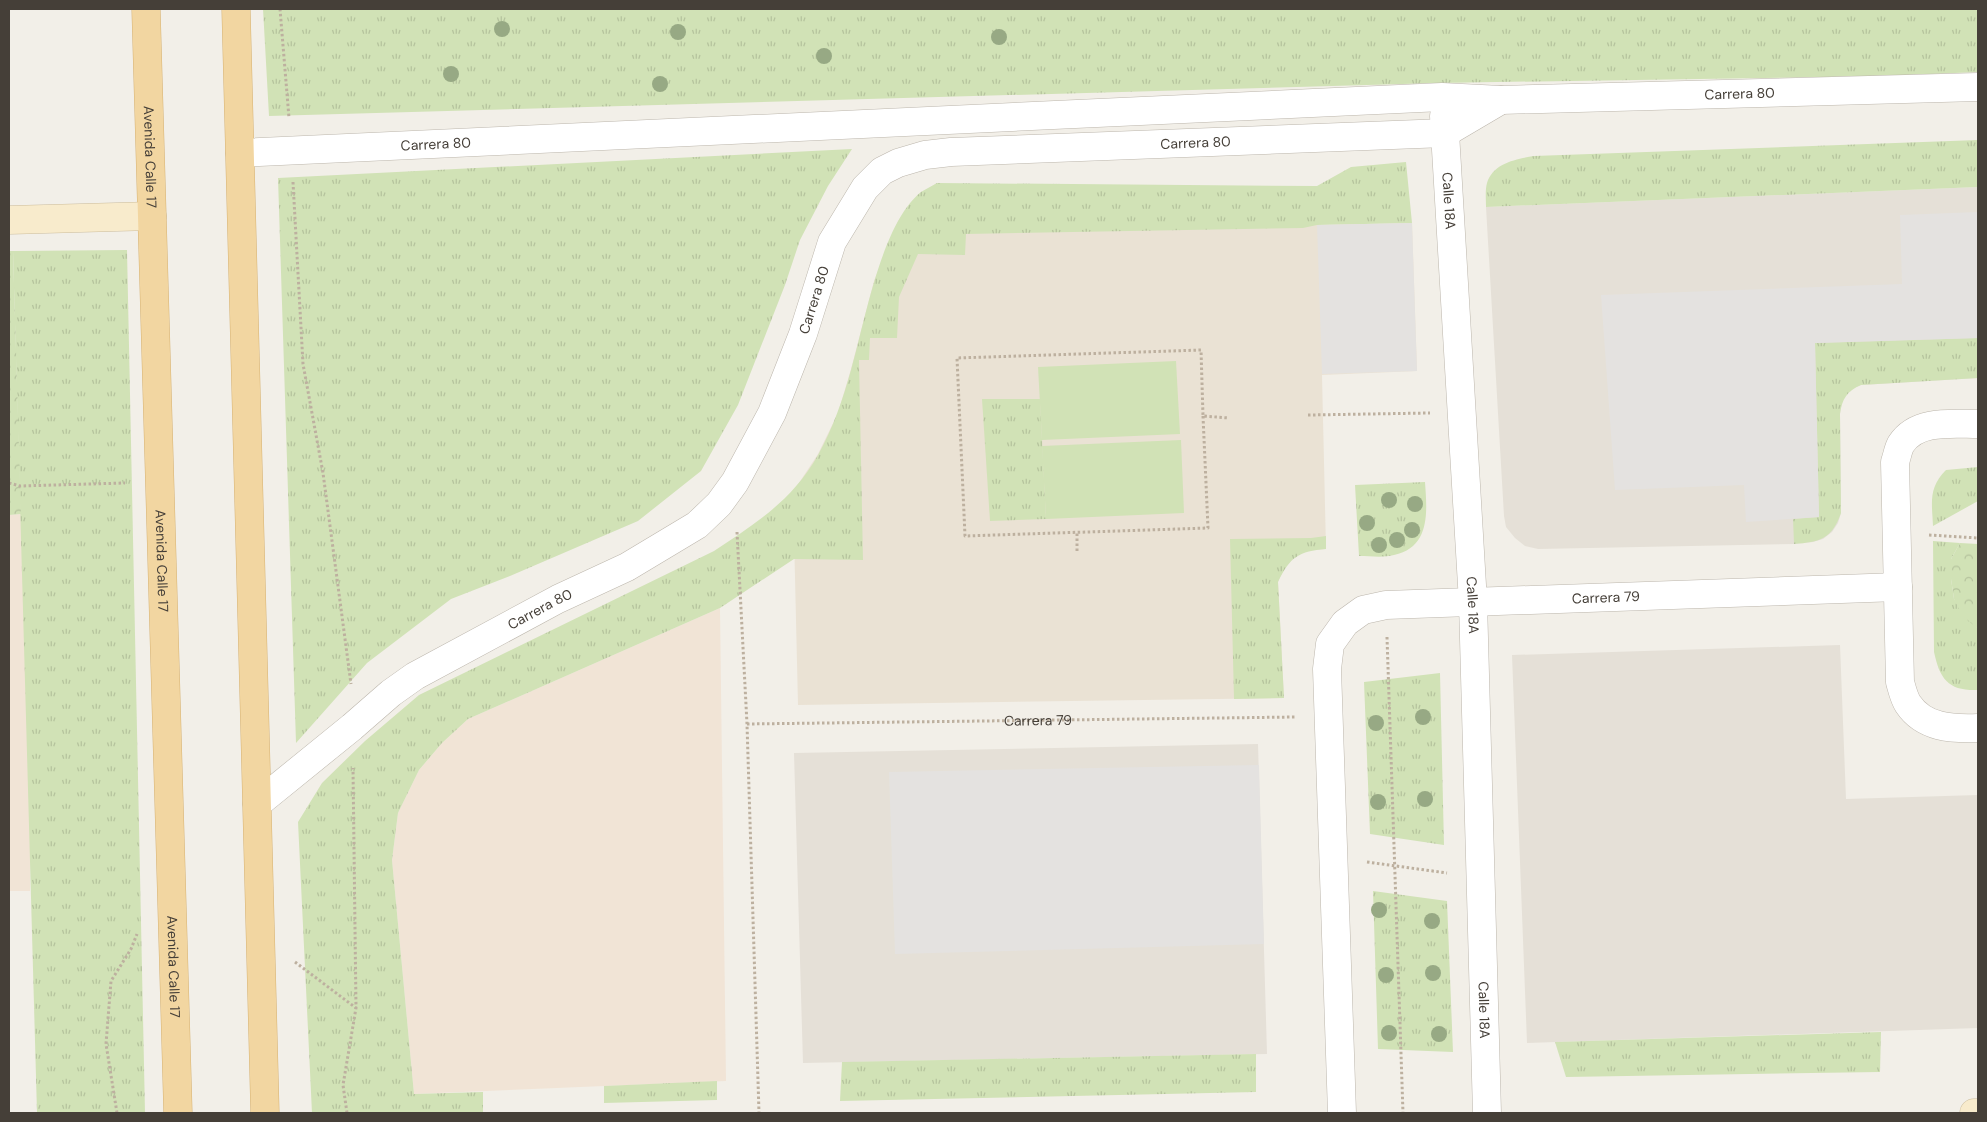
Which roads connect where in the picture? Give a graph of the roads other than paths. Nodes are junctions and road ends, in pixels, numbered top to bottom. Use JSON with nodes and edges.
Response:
{"nodes":[{"id":1,"x":146,"y":9,"type":"edge"},
{"id":2,"x":236,"y":9,"type":"edge"},
{"id":3,"x":1978,"y":87,"type":"edge"},
{"id":4,"x":1442,"y":97,"type":"junction"},
{"id":5,"x":1500,"y":100,"type":"junction"},
{"id":6,"x":1445,"y":132,"type":"junction"},
{"id":7,"x":240,"y":153,"type":"junction"},
{"id":8,"x":152,"y":216,"type":"junction"},
{"id":9,"x":9,"y":220,"type":"edge"},
{"id":10,"x":1978,"y":424,"type":"edge"},
{"id":11,"x":1898,"y":587,"type":"junction"},
{"id":12,"x":1473,"y":602,"type":"junction"},
{"id":13,"x":1978,"y":728,"type":"edge"},
{"id":14,"x":258,"y":804,"type":"junction"},
{"id":15,"x":178,"y":1113,"type":"edge"},
{"id":16,"x":265,"y":1113,"type":"edge"},
{"id":17,"x":1342,"y":1113,"type":"edge"},
{"id":18,"x":1487,"y":1113,"type":"edge"},
{"id":19,"x":1974,"y":1113,"type":"edge"},
{"id":20,"x":1978,"y":1113,"type":"edge"}],
"edges":[{"from":1,"to":8,"type":"main road","name":"Avenida Calle 17"},
{"from":2,"to":7,"type":"main road"},
{"from":3,"to":5,"type":"street","name":"Carrera 80"},
{"from":4,"to":5,"type":"street","name":"Carrera 80"},
{"from":4,"to":6,"type":"street","name":"Calle 18A"},
{"from":4,"to":7,"type":"street","name":"Carrera 80"},
{"from":5,"to":6,"type":"street","name":"Carrera 80"},
{"from":6,"to":12,"type":"street","name":"Calle 18A"},
{"from":6,"to":14,"type":"street","name":"Carrera 80"},
{"from":7,"to":14,"type":"main road"},
{"from":8,"to":9,"type":"street"},
{"from":8,"to":15,"type":"main road","name":"Avenida Calle 17"},
{"from":10,"to":11,"type":"street"},
{"from":11,"to":12,"type":"street","name":"Carrera 79"},
{"from":11,"to":13,"type":"street"},
{"from":12,"to":17,"type":"street","name":"Carrera 79"},
{"from":12,"to":18,"type":"street","name":"Calle 18A"},
{"from":14,"to":16,"type":"main road"},
{"from":19,"to":20,"type":"street"}]}
